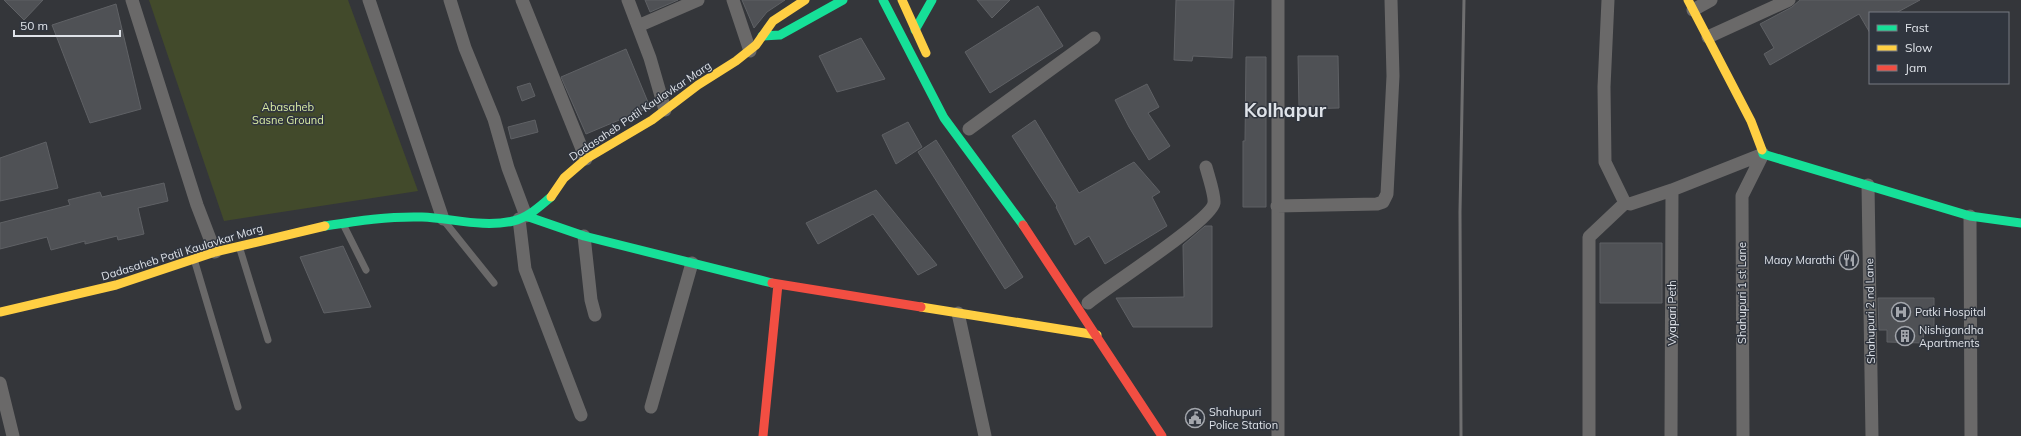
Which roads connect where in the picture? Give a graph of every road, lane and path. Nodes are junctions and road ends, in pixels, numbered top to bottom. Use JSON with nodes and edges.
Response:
{"nodes":[{"id":1,"x":132,"y":0,"type":"edge"},
{"id":2,"x":369,"y":0,"type":"edge"},
{"id":3,"x":450,"y":0,"type":"edge"},
{"id":4,"x":522,"y":0,"type":"edge"},
{"id":5,"x":628,"y":0,"type":"edge"},
{"id":6,"x":698,"y":0,"type":"edge"},
{"id":7,"x":733,"y":0,"type":"edge"},
{"id":8,"x":805,"y":0,"type":"edge"},
{"id":9,"x":843,"y":0,"type":"edge"},
{"id":10,"x":883,"y":0,"type":"edge"},
{"id":11,"x":902,"y":0,"type":"edge"},
{"id":12,"x":932,"y":0,"type":"edge"},
{"id":13,"x":1278,"y":0,"type":"edge"},
{"id":14,"x":1391,"y":0,"type":"edge"},
{"id":15,"x":1608,"y":0,"type":"edge"},
{"id":16,"x":1711,"y":0,"type":"edge"},
{"id":17,"x":1789,"y":0,"type":"edge"},
{"id":18,"x":1691,"y":5,"type":"edge"},
{"id":19,"x":638,"y":26,"type":"junction"},
{"id":20,"x":915,"y":30,"type":"junction"},
{"id":21,"x":762,"y":36,"type":"junction"},
{"id":22,"x":1708,"y":37,"type":"junction"},
{"id":23,"x":1094,"y":38,"type":"dead end"},
{"id":24,"x":750,"y":51,"type":"junction"},
{"id":25,"x":931,"y":63,"type":"dead end"},
{"id":26,"x":665,"y":110,"type":"junction"},
{"id":27,"x":968,"y":128,"type":"dead end"},
{"id":28,"x":1763,"y":154,"type":"junction"},
{"id":29,"x":586,"y":159,"type":"junction"},
{"id":30,"x":1206,"y":167,"type":"dead end"},
{"id":31,"x":1868,"y":185,"type":"junction"},
{"id":32,"x":1672,"y":190,"type":"junction"},
{"id":33,"x":1625,"y":203,"type":"junction"},
{"id":34,"x":1277,"y":206,"type":"junction"},
{"id":35,"x":1970,"y":216,"type":"junction"},
{"id":36,"x":522,"y":218,"type":"junction"},
{"id":37,"x":443,"y":219,"type":"junction"},
{"id":38,"x":342,"y":222,"type":"junction"},
{"id":39,"x":2021,"y":223,"type":"edge"},
{"id":40,"x":584,"y":236,"type":"junction"},
{"id":41,"x":239,"y":246,"type":"junction"},
{"id":42,"x":215,"y":252,"type":"junction"},
{"id":43,"x":194,"y":259,"type":"junction"},
{"id":44,"x":692,"y":263,"type":"junction"},
{"id":45,"x":366,"y":270,"type":"dead end"},
{"id":46,"x":494,"y":283,"type":"dead end"},
{"id":47,"x":778,"y":284,"type":"junction"},
{"id":48,"x":1088,"y":303,"type":"dead end"},
{"id":49,"x":0,"y":312,"type":"edge"},
{"id":50,"x":958,"y":313,"type":"junction"},
{"id":51,"x":595,"y":315,"type":"dead end"},
{"id":52,"x":1097,"y":335,"type":"junction"},
{"id":53,"x":268,"y":340,"type":"dead end"},
{"id":54,"x":0,"y":383,"type":"edge"},
{"id":55,"x":238,"y":407,"type":"dead end"},
{"id":56,"x":651,"y":407,"type":"dead end"},
{"id":57,"x":581,"y":415,"type":"dead end"},
{"id":58,"x":13,"y":436,"type":"edge"},
{"id":59,"x":763,"y":436,"type":"edge"},
{"id":60,"x":985,"y":436,"type":"edge"},
{"id":61,"x":1162,"y":436,"type":"edge"},
{"id":62,"x":1278,"y":436,"type":"edge"},
{"id":63,"x":1589,"y":436,"type":"edge"},
{"id":64,"x":1671,"y":436,"type":"edge"},
{"id":65,"x":1743,"y":436,"type":"edge"},
{"id":66,"x":1872,"y":436,"type":"edge"},
{"id":67,"x":1971,"y":436,"type":"edge"}],
"edges":[{"from":1,"to":42,"type":"street"},
{"from":2,"to":37,"type":"street"},
{"from":3,"to":36,"type":"street"},
{"from":4,"to":29,"type":"street"},
{"from":5,"to":19,"type":"street"},
{"from":6,"to":19,"type":"street"},
{"from":7,"to":24,"type":"street"},
{"from":8,"to":21,"type":"main road","name":"Dadasaheb Patil Kaulavkar Marg"},
{"from":9,"to":21,"type":"main road"},
{"from":10,"to":52,"type":"main road"},
{"from":11,"to":20,"type":"main road"},
{"from":12,"to":20,"type":"main road"},
{"from":13,"to":34,"type":"street"},
{"from":14,"to":34,"type":"street"},
{"from":15,"to":33,"type":"street"},
{"from":16,"to":18,"type":"street"},
{"from":17,"to":22,"type":"street"},
{"from":18,"to":22,"type":"main road"},
{"from":19,"to":26,"type":"street"},
{"from":20,"to":25,"type":"main road"},
{"from":21,"to":24,"type":"main road","name":"Dadasaheb Patil Kaulavkar Marg"},
{"from":22,"to":28,"type":"main road"},
{"from":23,"to":27,"type":"street"},
{"from":24,"to":26,"type":"main road","name":"Dadasaheb Patil Kaulavkar Marg"},
{"from":26,"to":29,"type":"main road","name":"Dadasaheb Patil Kaulavkar Marg"},
{"from":28,"to":31,"type":"main road"},
{"from":28,"to":32,"type":"street"},
{"from":28,"to":65,"type":"street","name":"Shahupuri 1 st Lane"},
{"from":29,"to":36,"type":"main road","name":"Dadasaheb Patil Kaulavkar Marg"},
{"from":30,"to":48,"type":"street"},
{"from":31,"to":35,"type":"main road"},
{"from":31,"to":66,"type":"street","name":"Shahupuri 2 nd Lane"},
{"from":32,"to":33,"type":"street"},
{"from":32,"to":64,"type":"street","name":"Vyapari Peth"},
{"from":33,"to":63,"type":"street"},
{"from":34,"to":62,"type":"street"},
{"from":35,"to":39,"type":"main road"},
{"from":35,"to":67,"type":"street"},
{"from":36,"to":37,"type":"main road","name":"Dadasaheb Patil Kaulavkar Marg"},
{"from":36,"to":40,"type":"main road"},
{"from":36,"to":57,"type":"street"},
{"from":37,"to":38,"type":"main road","name":"Dadasaheb Patil Kaulavkar Marg"},
{"from":37,"to":46,"type":"lane"},
{"from":38,"to":41,"type":"main road","name":"Dadasaheb Patil Kaulavkar Marg"},
{"from":38,"to":45,"type":"lane"},
{"from":40,"to":44,"type":"main road"},
{"from":40,"to":51,"type":"street"},
{"from":41,"to":42,"type":"main road","name":"Dadasaheb Patil Kaulavkar Marg"},
{"from":41,"to":53,"type":"lane"},
{"from":42,"to":43,"type":"main road","name":"Dadasaheb Patil Kaulavkar Marg"},
{"from":43,"to":49,"type":"main road","name":"Dadasaheb Patil Kaulavkar Marg"},
{"from":43,"to":55,"type":"lane"},
{"from":44,"to":47,"type":"main road"},
{"from":44,"to":56,"type":"street"},
{"from":47,"to":50,"type":"main road"},
{"from":47,"to":59,"type":"main road"},
{"from":50,"to":52,"type":"main road"},
{"from":50,"to":60,"type":"street"},
{"from":52,"to":61,"type":"main road"},
{"from":54,"to":58,"type":"street"}]}
